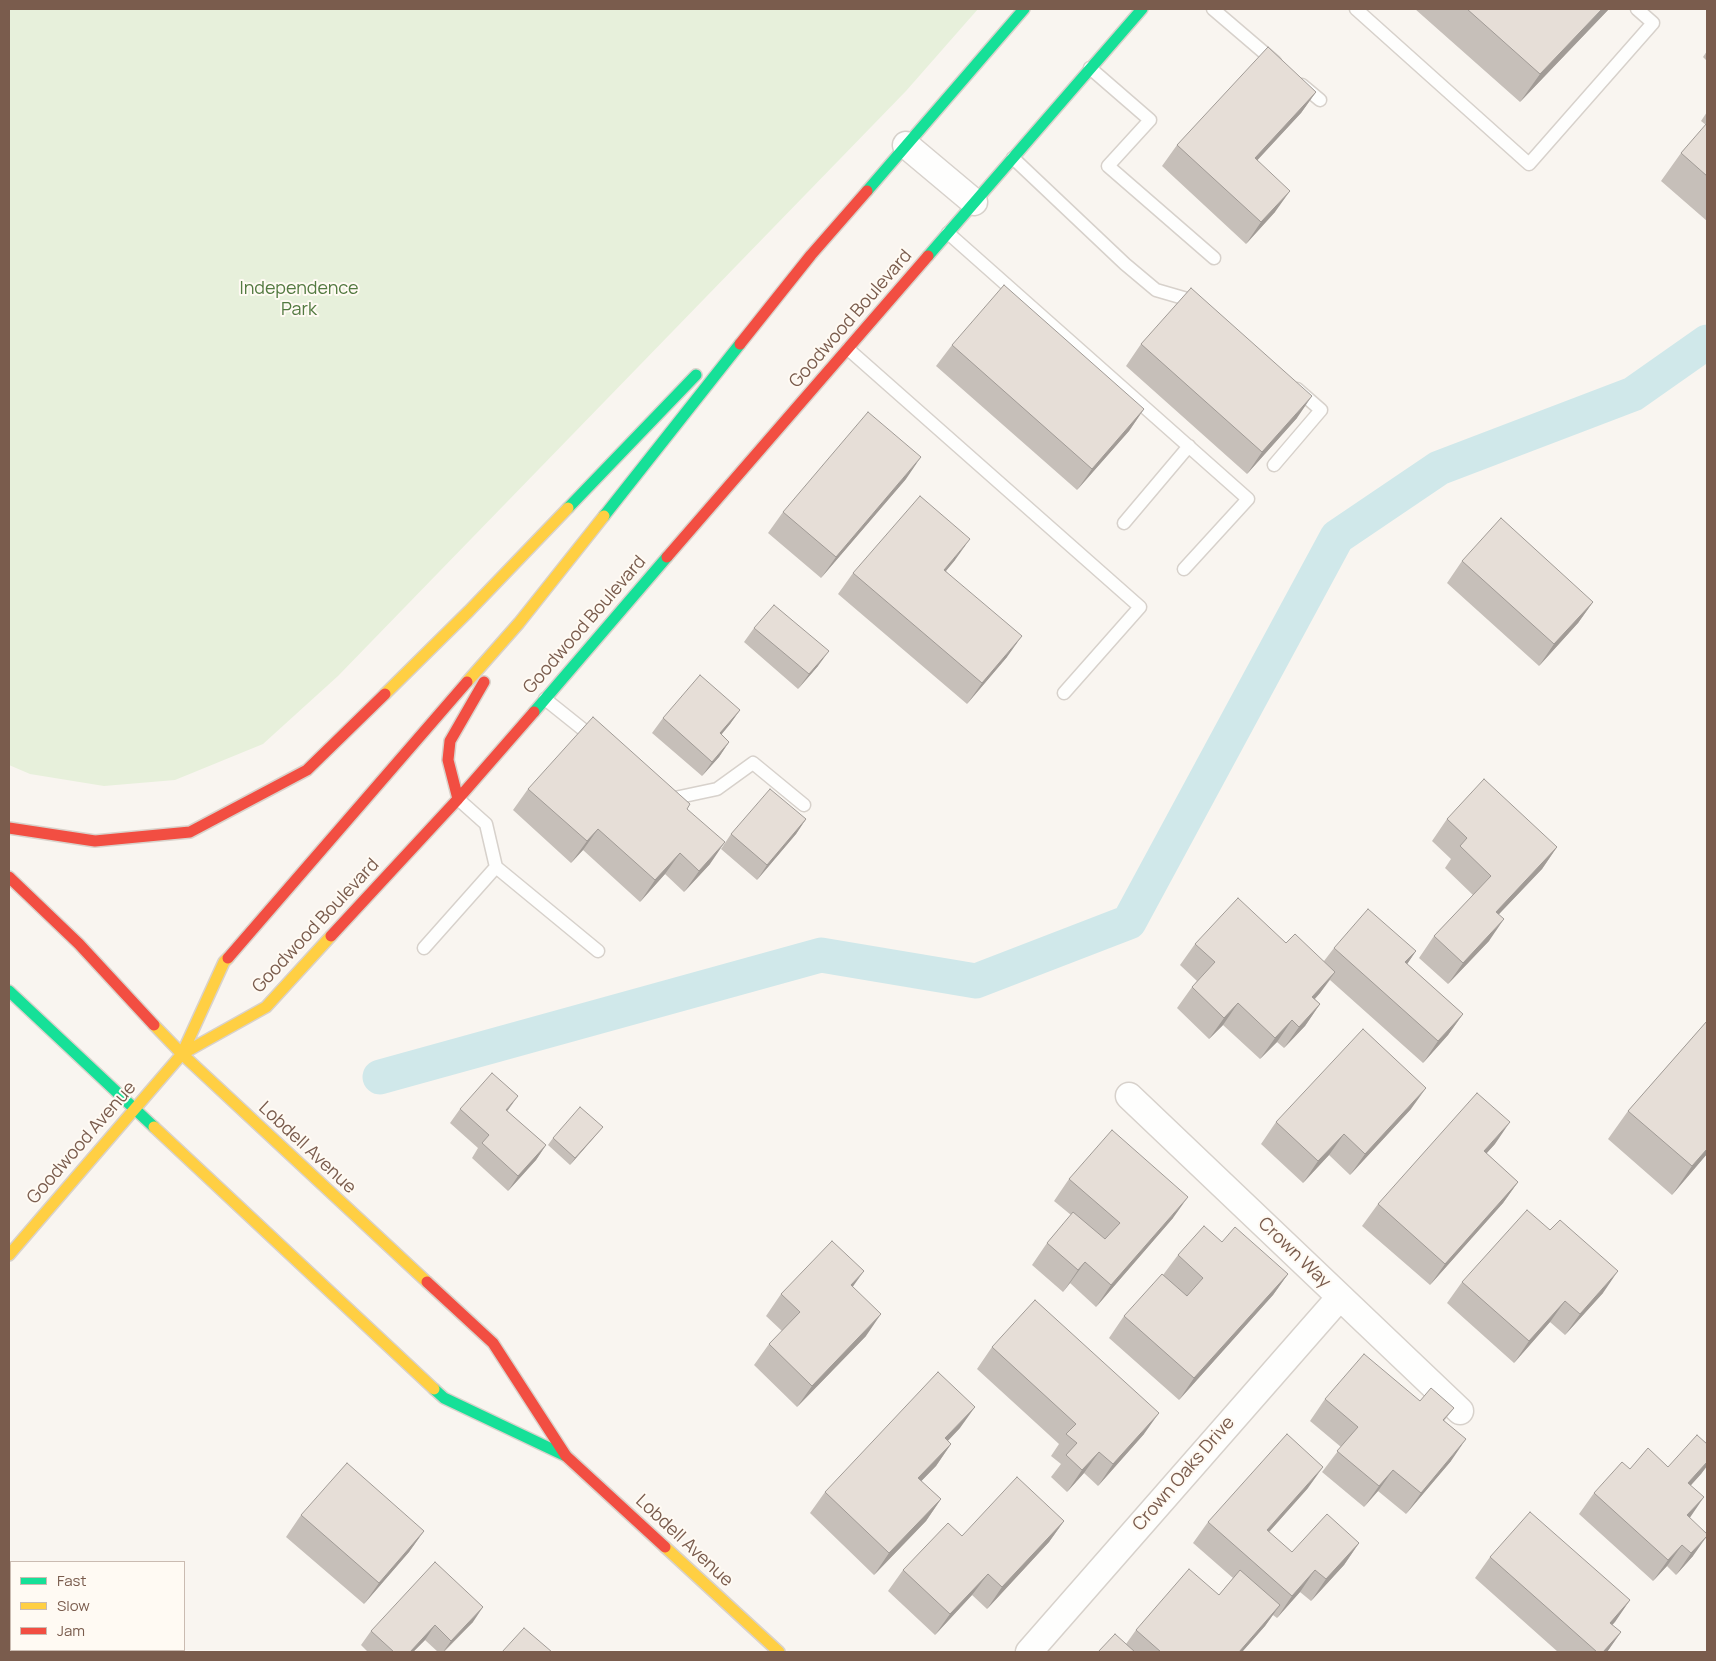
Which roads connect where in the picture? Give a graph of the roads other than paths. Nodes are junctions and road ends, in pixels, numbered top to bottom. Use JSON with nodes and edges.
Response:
{"nodes":[{"id":1,"x":1024,"y":9,"type":"edge"},
{"id":2,"x":1142,"y":9,"type":"edge"},
{"id":3,"x":1212,"y":9,"type":"edge"},
{"id":4,"x":1356,"y":9,"type":"edge"},
{"id":5,"x":1637,"y":9,"type":"edge"},
{"id":6,"x":1090,"y":68,"type":"junction"},
{"id":7,"x":1320,"y":100,"type":"dead end"},
{"id":8,"x":906,"y":145,"type":"junction"},
{"id":9,"x":1013,"y":158,"type":"junction"},
{"id":10,"x":974,"y":202,"type":"junction"},
{"id":11,"x":948,"y":233,"type":"junction"},
{"id":12,"x":811,"y":255,"type":"junction"},
{"id":13,"x":1214,"y":258,"type":"dead end"},
{"id":14,"x":1208,"y":315,"type":"edge"},
{"id":15,"x":722,"y":347,"type":"dead end"},
{"id":16,"x":848,"y":349,"type":"junction"},
{"id":17,"x":702,"y":369,"type":"dead end"},
{"id":18,"x":1291,"y":384,"type":"edge"},
{"id":19,"x":1189,"y":446,"type":"junction"},
{"id":20,"x":1274,"y":465,"type":"edge"},
{"id":21,"x":1124,"y":523,"type":"dead end"},
{"id":22,"x":1184,"y":569,"type":"dead end"},
{"id":23,"x":519,"y":623,"type":"junction"},
{"id":24,"x":1064,"y":693,"type":"dead end"},
{"id":25,"x":545,"y":699,"type":"junction"},
{"id":26,"x":604,"y":746,"type":"edge"},
{"id":27,"x":655,"y":788,"type":"edge"},
{"id":28,"x":458,"y":800,"type":"junction"},
{"id":29,"x":804,"y":806,"type":"dead end"},
{"id":30,"x":9,"y":828,"type":"edge"},
{"id":31,"x":496,"y":867,"type":"junction"},
{"id":32,"x":9,"y":877,"type":"edge"},
{"id":33,"x":424,"y":948,"type":"dead end"},
{"id":34,"x":598,"y":951,"type":"dead end"},
{"id":35,"x":9,"y":991,"type":"edge"},
{"id":36,"x":182,"y":1054,"type":"junction"},
{"id":37,"x":1129,"y":1096,"type":"dead end"},
{"id":38,"x":134,"y":1109,"type":"junction"},
{"id":39,"x":9,"y":1255,"type":"edge"},
{"id":40,"x":1340,"y":1297,"type":"junction"},
{"id":41,"x":1460,"y":1411,"type":"dead end"},
{"id":42,"x":566,"y":1456,"type":"junction"},
{"id":43,"x":779,"y":1652,"type":"edge"},
{"id":44,"x":1029,"y":1652,"type":"edge"}],
"edges":[{"from":1,"to":8,"type":"main road"},
{"from":2,"to":6,"type":"main road","name":"Goodwood Boulevard"},
{"from":3,"to":7,"type":"lane"},
{"from":4,"to":5,"type":"lane"},
{"from":6,"to":9,"type":"main road","name":"Goodwood Boulevard"},
{"from":6,"to":13,"type":"lane"},
{"from":8,"to":10,"type":"street"},
{"from":8,"to":12,"type":"main road"},
{"from":9,"to":10,"type":"main road","name":"Goodwood Boulevard"},
{"from":9,"to":14,"type":"lane"},
{"from":10,"to":11,"type":"main road","name":"Goodwood Boulevard"},
{"from":11,"to":16,"type":"main road","name":"Goodwood Boulevard"},
{"from":11,"to":19,"type":"lane"},
{"from":12,"to":15,"type":"main road"},
{"from":12,"to":23,"type":"main road"},
{"from":16,"to":24,"type":"lane"},
{"from":16,"to":25,"type":"main road","name":"Goodwood Boulevard"},
{"from":17,"to":30,"type":"main road"},
{"from":18,"to":20,"type":"lane"},
{"from":19,"to":21,"type":"lane"},
{"from":19,"to":22,"type":"lane"},
{"from":23,"to":28,"type":"main road"},
{"from":23,"to":36,"type":"main road"},
{"from":25,"to":26,"type":"lane"},
{"from":25,"to":28,"type":"main road","name":"Goodwood Boulevard"},
{"from":27,"to":29,"type":"lane"},
{"from":28,"to":31,"type":"lane"},
{"from":28,"to":36,"type":"main road","name":"Goodwood Boulevard"},
{"from":31,"to":33,"type":"lane"},
{"from":31,"to":34,"type":"lane"},
{"from":32,"to":36,"type":"main road","name":"Lobdell Avenue"},
{"from":35,"to":38,"type":"main road","name":"Lobdell Avenue"},
{"from":36,"to":38,"type":"main road","name":"Goodwood Avenue"},
{"from":36,"to":42,"type":"main road","name":"Lobdell Avenue"},
{"from":37,"to":40,"type":"street","name":"Crown Way"},
{"from":38,"to":39,"type":"main road","name":"Goodwood Avenue"},
{"from":38,"to":42,"type":"main road","name":"Lobdell Avenue"},
{"from":40,"to":41,"type":"street","name":"Crown Way"},
{"from":40,"to":44,"type":"street","name":"Crown Oaks Drive"},
{"from":42,"to":43,"type":"main road","name":"Lobdell Avenue"}]}
